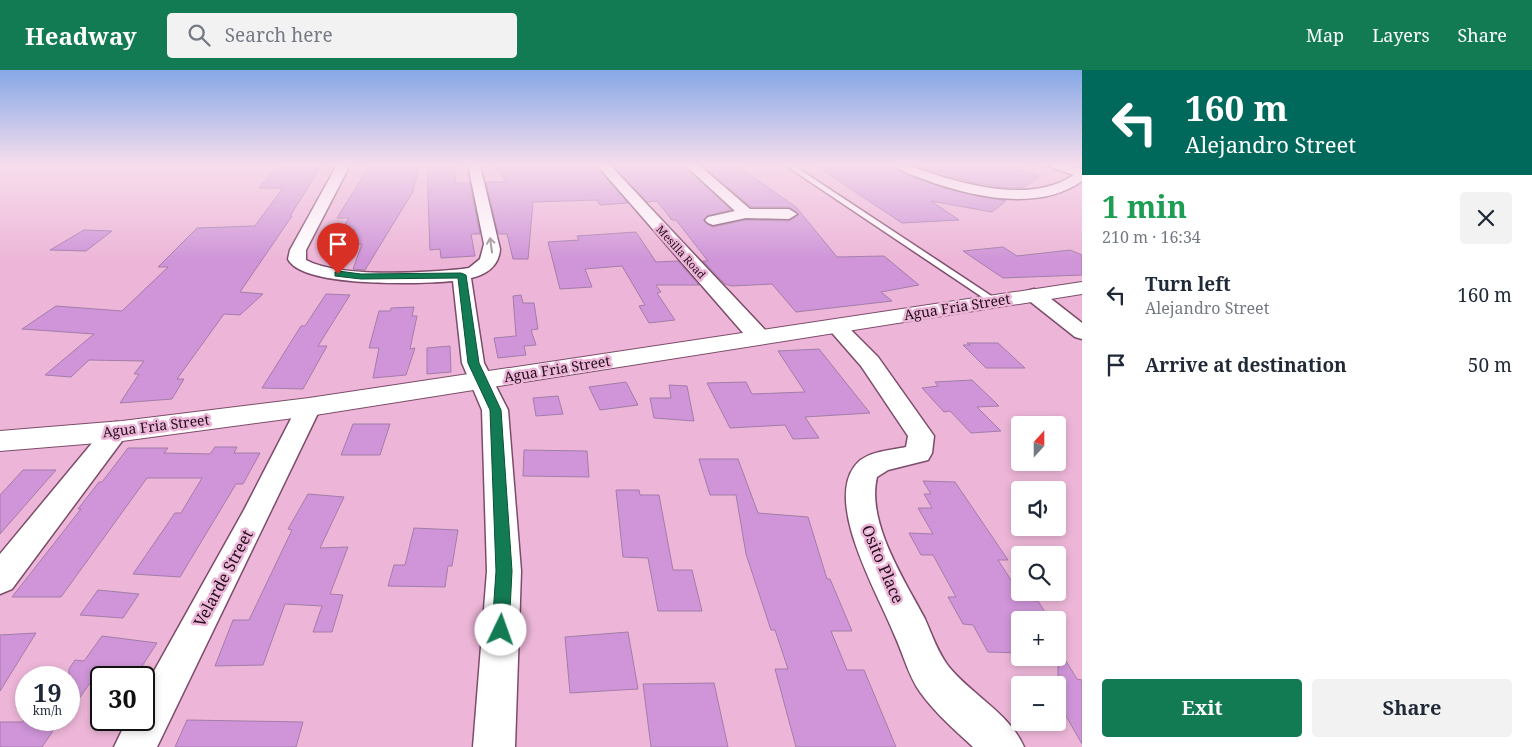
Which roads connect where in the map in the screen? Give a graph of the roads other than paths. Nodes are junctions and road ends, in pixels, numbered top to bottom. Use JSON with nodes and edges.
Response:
{"nodes":[{"id":1,"x":327,"y":197,"type":"edge"},
{"id":2,"x":481,"y":197,"type":"edge"},
{"id":3,"x":631,"y":197,"type":"edge"},
{"id":4,"x":727,"y":197,"type":"edge"},
{"id":5,"x":835,"y":197,"type":"edge"},
{"id":6,"x":746,"y":213,"type":"junction"},
{"id":7,"x":789,"y":214,"type":"dead end"},
{"id":8,"x":713,"y":220,"type":"dead end"},
{"id":9,"x":461,"y":275,"type":"junction"},
{"id":10,"x":1082,"y":288,"type":"edge"},
{"id":11,"x":1034,"y":295,"type":"junction"},
{"id":12,"x":994,"y":301,"type":"junction"},
{"id":13,"x":836,"y":326,"type":"junction"},
{"id":14,"x":1082,"y":333,"type":"edge"},
{"id":15,"x":759,"y":337,"type":"junction"},
{"id":16,"x":481,"y":382,"type":"junction"},
{"id":17,"x":308,"y":407,"type":"junction"},
{"id":18,"x":116,"y":431,"type":"junction"},
{"id":19,"x":0,"y":441,"type":"edge"},
{"id":20,"x":0,"y":579,"type":"edge"},
{"id":21,"x":135,"y":747,"type":"edge"},
{"id":22,"x":494,"y":747,"type":"edge"},
{"id":23,"x":1002,"y":747,"type":"edge"}],
"edges":[{"from":1,"to":9,"type":"street"},
{"from":9,"to":2,"type":"street","one_way":true},
{"from":3,"to":15,"type":"street","name":"Mesilla Road"},
{"from":4,"to":6,"type":"street"},
{"from":5,"to":12,"type":"lane"},
{"from":6,"to":7,"type":"street"},
{"from":6,"to":8,"type":"street"},
{"from":9,"to":16,"type":"street"},
{"from":10,"to":11,"type":"street","name":"Agua Fria Street"},
{"from":11,"to":12,"type":"street","name":"Agua Fria Street"},
{"from":11,"to":14,"type":"street"},
{"from":12,"to":13,"type":"street","name":"Agua Fria Street"},
{"from":13,"to":15,"type":"street","name":"Agua Fria Street"},
{"from":13,"to":23,"type":"street","name":"Osito Place"},
{"from":15,"to":16,"type":"street","name":"Agua Fria Street"},
{"from":16,"to":17,"type":"street","name":"Agua Fria Street"},
{"from":16,"to":22,"type":"street"},
{"from":17,"to":18,"type":"street","name":"Agua Fria Street"},
{"from":17,"to":21,"type":"street","name":"Velarde Street"},
{"from":18,"to":19,"type":"street","name":"Agua Fria Street"},
{"from":18,"to":20,"type":"street"}]}
